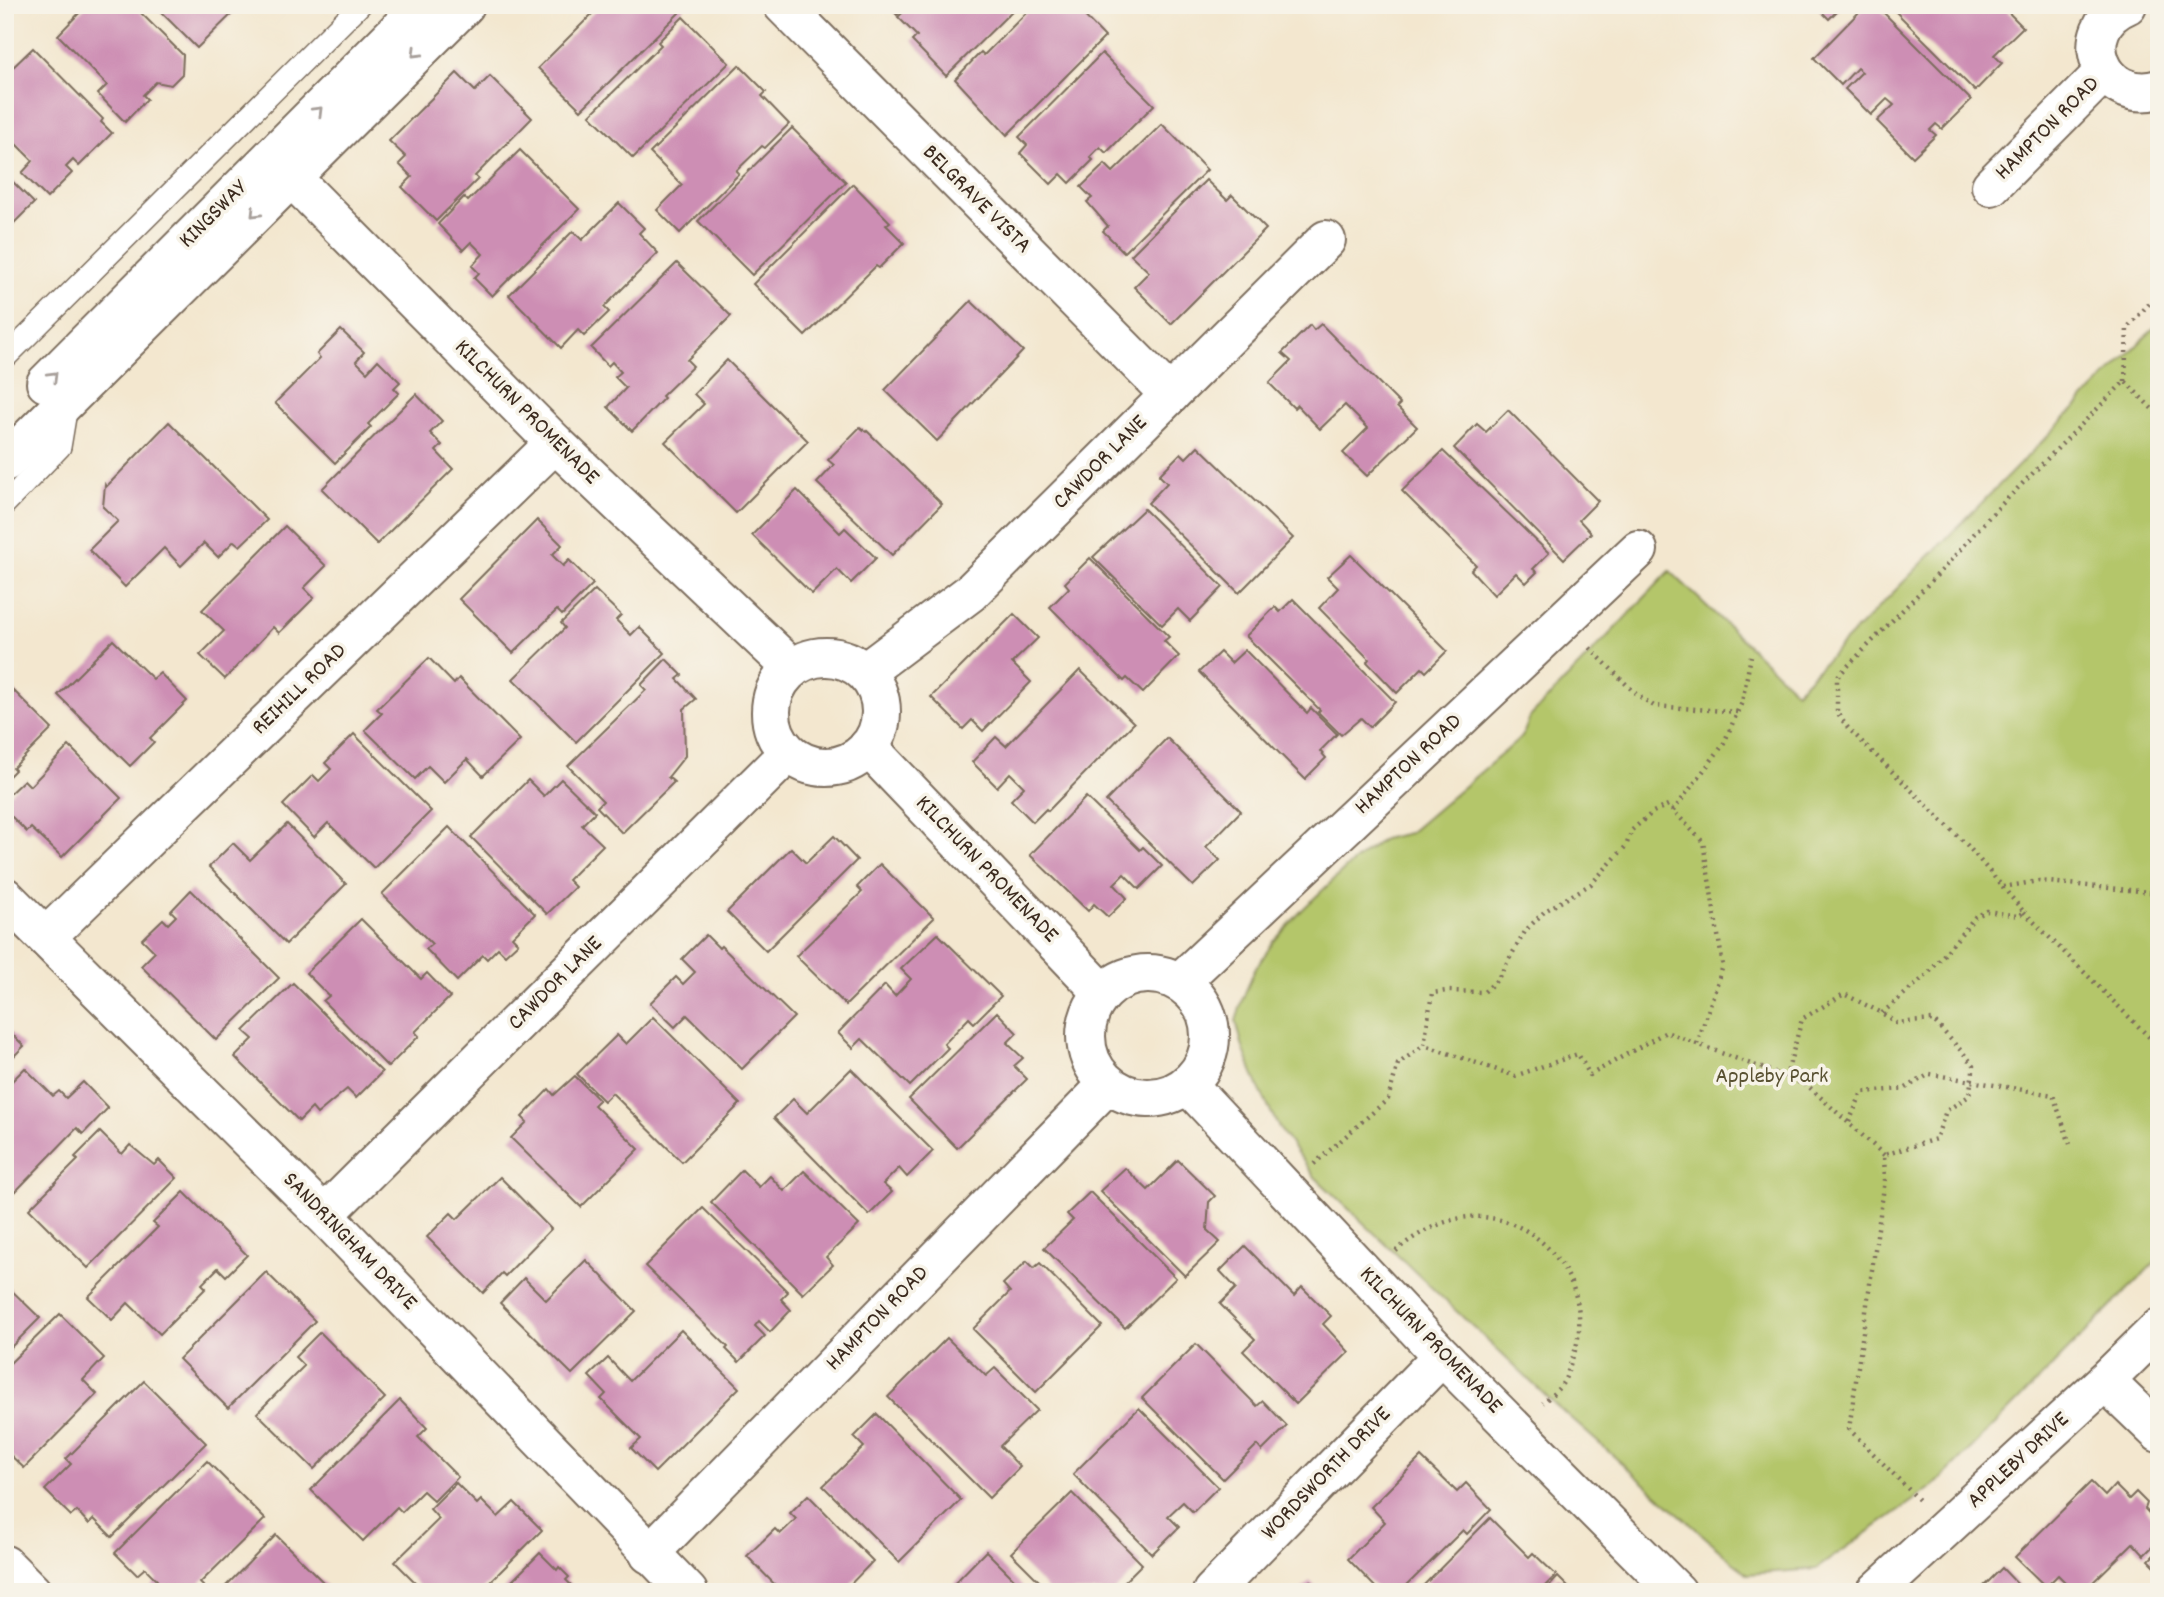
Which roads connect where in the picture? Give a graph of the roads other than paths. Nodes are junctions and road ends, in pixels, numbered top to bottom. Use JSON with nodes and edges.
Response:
{"nodes":[{"id":1,"x":360,"y":5,"type":"edge"},
{"id":2,"x":423,"y":5,"type":"edge"},
{"id":3,"x":465,"y":5,"type":"edge"},
{"id":4,"x":783,"y":5,"type":"edge"},
{"id":5,"x":2114,"y":8,"type":"edge"},
{"id":6,"x":2104,"y":72,"type":"junction"},
{"id":7,"x":2159,"y":89,"type":"edge"},
{"id":8,"x":289,"y":159,"type":"junction"},
{"id":9,"x":1991,"y":186,"type":"dead end"},
{"id":10,"x":1326,"y":240,"type":"dead end"},
{"id":11,"x":5,"y":358,"type":"edge"},
{"id":12,"x":1170,"y":395,"type":"junction"},
{"id":13,"x":68,"y":400,"type":"junction"},
{"id":14,"x":5,"y":425,"type":"edge"},
{"id":15,"x":555,"y":443,"type":"junction"},
{"id":16,"x":5,"y":462,"type":"edge"},
{"id":17,"x":5,"y":504,"type":"edge"},
{"id":18,"x":1638,"y":550,"type":"dead end"},
{"id":19,"x":792,"y":668,"type":"junction"},
{"id":20,"x":865,"y":672,"type":"junction"},
{"id":21,"x":868,"y":747,"type":"junction"},
{"id":22,"x":788,"y":753,"type":"junction"},
{"id":23,"x":5,"y":897,"type":"edge"},
{"id":24,"x":46,"y":937,"type":"junction"},
{"id":25,"x":1180,"y":982,"type":"junction"},
{"id":26,"x":1103,"y":993,"type":"junction"},
{"id":27,"x":1108,"y":1084,"type":"junction"},
{"id":28,"x":1188,"y":1084,"type":"junction"},
{"id":29,"x":324,"y":1215,"type":"junction"},
{"id":30,"x":2159,"y":1328,"type":"edge"},
{"id":31,"x":1442,"y":1356,"type":"junction"},
{"id":32,"x":2105,"y":1381,"type":"junction"},
{"id":33,"x":2159,"y":1433,"type":"edge"},
{"id":34,"x":649,"y":1553,"type":"junction"},
{"id":35,"x":5,"y":1565,"type":"edge"},
{"id":36,"x":32,"y":1592,"type":"edge"},
{"id":37,"x":688,"y":1592,"type":"edge"},
{"id":38,"x":1212,"y":1592,"type":"edge"},
{"id":39,"x":1677,"y":1592,"type":"edge"},
{"id":40,"x":1876,"y":1592,"type":"edge"}],
"edges":[{"from":1,"to":11,"type":"lane","name":"KINGSWAY"},
{"from":8,"to":2,"type":"street","name":"KINGSWAY","one_way":true},
{"from":3,"to":8,"type":"street","name":"KINGSWAY","one_way":true},
{"from":4,"to":12,"type":"street","name":"BELGRAVE VISTA"},
{"from":5,"to":6,"type":"street"},
{"from":6,"to":7,"type":"street"},
{"from":6,"to":9,"type":"street","name":"HAMPTON ROAD"},
{"from":8,"to":13,"type":"street","name":"KINGSWAY","one_way":true},
{"from":14,"to":8,"type":"street","name":"KINGSWAY","one_way":true},
{"from":8,"to":15,"type":"street","name":"KILCHURN PROMENADE"},
{"from":10,"to":12,"type":"street","name":"CAWDOR LANE"},
{"from":12,"to":20,"type":"street","name":"CAWDOR LANE"},
{"from":13,"to":16,"type":"street","name":"KINGSWAY"},
{"from":13,"to":17,"type":"lane"},
{"from":15,"to":19,"type":"street","name":"KILCHURN PROMENADE"},
{"from":15,"to":24,"type":"street","name":"REIHILL ROAD"},
{"from":18,"to":25,"type":"street","name":"HAMPTON ROAD"},
{"from":19,"to":20,"type":"street"},
{"from":19,"to":22,"type":"street"},
{"from":20,"to":21,"type":"street"},
{"from":21,"to":22,"type":"street"},
{"from":21,"to":26,"type":"street","name":"KILCHURN PROMENADE"},
{"from":22,"to":29,"type":"street","name":"CAWDOR LANE"},
{"from":23,"to":24,"type":"street","name":"SANDRINGHAM DRIVE"},
{"from":24,"to":29,"type":"street","name":"SANDRINGHAM DRIVE"},
{"from":25,"to":26,"type":"street"},
{"from":25,"to":28,"type":"street"},
{"from":26,"to":27,"type":"street"},
{"from":27,"to":28,"type":"street"},
{"from":27,"to":34,"type":"street","name":"HAMPTON ROAD"},
{"from":28,"to":31,"type":"street","name":"KILCHURN PROMENADE"},
{"from":29,"to":34,"type":"street","name":"SANDRINGHAM DRIVE"},
{"from":30,"to":32,"type":"street","name":"APPLEBY DRIVE"},
{"from":31,"to":38,"type":"street","name":"WORDSWORTH DRIVE"},
{"from":31,"to":39,"type":"street","name":"KILCHURN PROMENADE"},
{"from":32,"to":33,"type":"street"},
{"from":32,"to":40,"type":"street","name":"APPLEBY DRIVE"},
{"from":34,"to":37,"type":"street","name":"SANDRINGHAM DRIVE"},
{"from":35,"to":36,"type":"street"}]}
